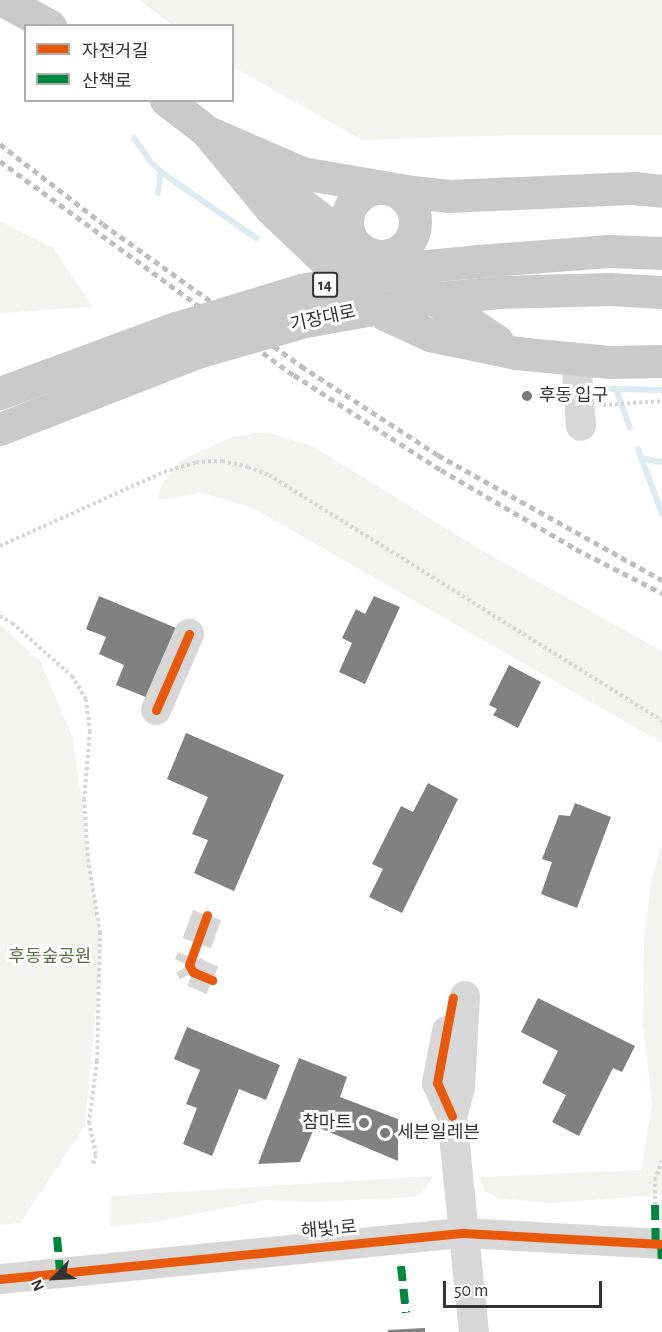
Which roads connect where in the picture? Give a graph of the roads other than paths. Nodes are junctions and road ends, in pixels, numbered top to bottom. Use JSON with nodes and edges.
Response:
{"nodes":[{"id":1,"x":3,"y":0,"type":"edge"},
{"id":2,"x":46,"y":24,"type":"edge"},
{"id":3,"x":169,"y":102,"type":"edge"},
{"id":4,"x":207,"y":132,"type":"junction"},
{"id":5,"x":386,"y":188,"type":"junction"},
{"id":6,"x":662,"y":191,"type":"edge"},
{"id":7,"x":407,"y":244,"type":"junction"},
{"id":8,"x":364,"y":252,"type":"junction"},
{"id":9,"x":662,"y":253,"type":"edge"},
{"id":10,"x":411,"y":284,"type":"junction"},
{"id":11,"x":662,"y":292,"type":"edge"},
{"id":12,"x":516,"y":353,"type":"junction"},
{"id":13,"x":576,"y":359,"type":"junction"},
{"id":14,"x":662,"y":361,"type":"edge"},
{"id":15,"x":0,"y":393,"type":"edge"},
{"id":16,"x":586,"y":416,"type":"road end"},
{"id":17,"x":0,"y":429,"type":"edge"},
{"id":18,"x":189,"y":634,"type":"dead end"},
{"id":19,"x":156,"y":710,"type":"dead end"},
{"id":20,"x":459,"y":996,"type":"dead end"},
{"id":21,"x":464,"y":1233,"type":"junction"},
{"id":22,"x":662,"y":1244,"type":"edge"},
{"id":23,"x":0,"y":1279,"type":"edge"},
{"id":24,"x":474,"y":1332,"type":"edge"}],
"edges":[{"from":1,"to":2,"type":"main road"},
{"from":3,"to":4,"type":"main road"},
{"from":4,"to":5,"type":"main road"},
{"from":4,"to":8,"type":"main road"},
{"from":4,"to":12,"type":"main road"},
{"from":5,"to":6,"type":"main road"},
{"from":5,"to":7,"type":"main road"},
{"from":5,"to":8,"type":"main road"},
{"from":7,"to":8,"type":"main road"},
{"from":7,"to":10,"type":"main road"},
{"from":8,"to":10,"type":"main road"},
{"from":9,"to":15,"type":"main road","name":"기장대로","number":"14","bridge":true},
{"from":10,"to":12,"type":"main road"},
{"from":11,"to":17,"type":"main road","name":"기장대로","number":"14","bridge":true},
{"from":12,"to":13,"type":"main road"},
{"from":13,"to":14,"type":"main road"},
{"from":13,"to":16,"type":"street"},
{"from":18,"to":19,"type":"street"},
{"from":20,"to":21,"type":"street"},
{"from":21,"to":22,"type":"street","name":"해빛1로"},
{"from":21,"to":23,"type":"street","name":"해빛1로"},
{"from":21,"to":24,"type":"street"}]}
